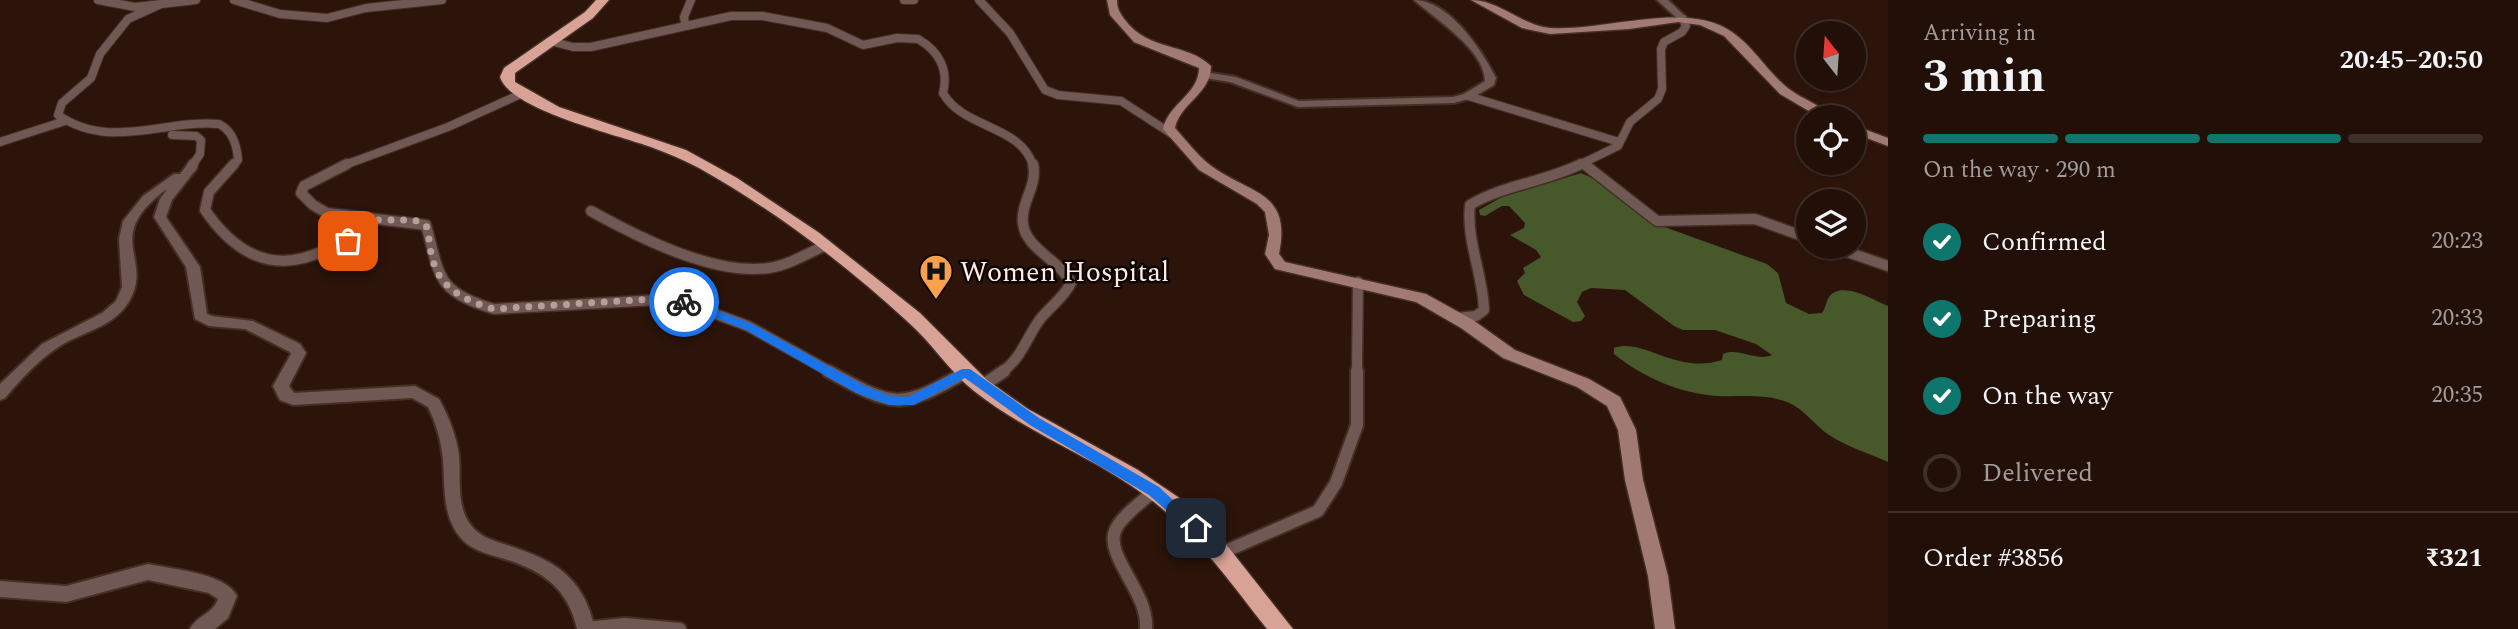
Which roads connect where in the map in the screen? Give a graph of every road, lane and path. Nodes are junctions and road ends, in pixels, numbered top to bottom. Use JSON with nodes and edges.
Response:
{"nodes":[{"id":1,"x":99,"y":0,"type":"edge"},
{"id":2,"x":196,"y":0,"type":"edge"},
{"id":3,"x":234,"y":0,"type":"edge"},
{"id":4,"x":442,"y":0,"type":"edge"},
{"id":5,"x":603,"y":0,"type":"edge"},
{"id":6,"x":691,"y":0,"type":"edge"},
{"id":7,"x":904,"y":0,"type":"edge"},
{"id":8,"x":914,"y":0,"type":"edge"},
{"id":9,"x":979,"y":0,"type":"edge"},
{"id":10,"x":1112,"y":0,"type":"edge"},
{"id":11,"x":1419,"y":0,"type":"edge"},
{"id":12,"x":1476,"y":0,"type":"edge"},
{"id":13,"x":1662,"y":0,"type":"edge"},
{"id":14,"x":161,"y":4,"type":"junction"},
{"id":15,"x":1683,"y":19,"type":"junction"},
{"id":16,"x":685,"y":24,"type":"junction"},
{"id":17,"x":550,"y":41,"type":"junction"},
{"id":18,"x":1205,"y":75,"type":"junction"},
{"id":19,"x":523,"y":93,"type":"junction"},
{"id":20,"x":1468,"y":96,"type":"junction"},
{"id":21,"x":1807,"y":105,"type":"edge"},
{"id":22,"x":65,"y":121,"type":"junction"},
{"id":23,"x":106,"y":132,"type":"junction"},
{"id":24,"x":1172,"y":134,"type":"junction"},
{"id":25,"x":1866,"y":134,"type":"edge"},
{"id":26,"x":0,"y":142,"type":"edge"},
{"id":27,"x":1619,"y":142,"type":"junction"},
{"id":28,"x":1888,"y":142,"type":"edge"},
{"id":29,"x":1583,"y":164,"type":"junction"},
{"id":30,"x":191,"y":168,"type":"junction"},
{"id":31,"x":591,"y":211,"type":"dead end"},
{"id":32,"x":374,"y":220,"type":"junction"},
{"id":33,"x":1796,"y":234,"type":"edge"},
{"id":34,"x":824,"y":246,"type":"junction"},
{"id":35,"x":1866,"y":258,"type":"edge"},
{"id":36,"x":1888,"y":266,"type":"edge"},
{"id":37,"x":1358,"y":282,"type":"junction"},
{"id":38,"x":1457,"y":318,"type":"junction"},
{"id":39,"x":966,"y":372,"type":"junction"},
{"id":40,"x":982,"y":386,"type":"junction"},
{"id":41,"x":0,"y":394,"type":"edge"},
{"id":42,"x":1154,"y":491,"type":"junction"},
{"id":43,"x":1219,"y":554,"type":"junction"},
{"id":44,"x":0,"y":589,"type":"edge"},
{"id":45,"x":586,"y":628,"type":"edge"},
{"id":46,"x":199,"y":629,"type":"edge"},
{"id":47,"x":680,"y":629,"type":"edge"},
{"id":48,"x":1146,"y":629,"type":"edge"},
{"id":49,"x":1281,"y":629,"type":"edge"},
{"id":50,"x":1665,"y":629,"type":"edge"}],
"edges":[{"from":1,"to":14,"type":"street"},
{"from":2,"to":14,"type":"street"},
{"from":3,"to":4,"type":"street"},
{"from":5,"to":17,"type":"highway"},
{"from":6,"to":16,"type":"street"},
{"from":7,"to":8,"type":"street"},
{"from":9,"to":24,"type":"street"},
{"from":10,"to":18,"type":"main road"},
{"from":11,"to":20,"type":"street"},
{"from":12,"to":15,"type":"main road"},
{"from":13,"to":15,"type":"street"},
{"from":14,"to":22,"type":"street"},
{"from":15,"to":21,"type":"main road"},
{"from":15,"to":27,"type":"street"},
{"from":16,"to":17,"type":"street"},
{"from":16,"to":40,"type":"street"},
{"from":17,"to":19,"type":"highway"},
{"from":18,"to":20,"type":"street"},
{"from":18,"to":24,"type":"main road"},
{"from":19,"to":32,"type":"street"},
{"from":19,"to":34,"type":"highway"},
{"from":20,"to":27,"type":"street"},
{"from":22,"to":23,"type":"street"},
{"from":22,"to":26,"type":"street"},
{"from":23,"to":30,"type":"street"},
{"from":23,"to":32,"type":"street"},
{"from":24,"to":37,"type":"main road"},
{"from":25,"to":28,"type":"main road"},
{"from":27,"to":29,"type":"street"},
{"from":29,"to":33,"type":"street"},
{"from":29,"to":38,"type":"street"},
{"from":30,"to":41,"type":"street"},
{"from":30,"to":45,"type":"street"},
{"from":31,"to":34,"type":"street"},
{"from":32,"to":39,"type":"street"},
{"from":34,"to":39,"type":"highway"},
{"from":35,"to":36,"type":"street"},
{"from":37,"to":38,"type":"main road"},
{"from":37,"to":43,"type":"street"},
{"from":38,"to":50,"type":"main road"},
{"from":39,"to":40,"type":"highway"},
{"from":40,"to":42,"type":"highway"},
{"from":42,"to":43,"type":"highway"},
{"from":42,"to":48,"type":"street"},
{"from":43,"to":49,"type":"highway"},
{"from":44,"to":46,"type":"street"},
{"from":45,"to":47,"type":"street"}]}
